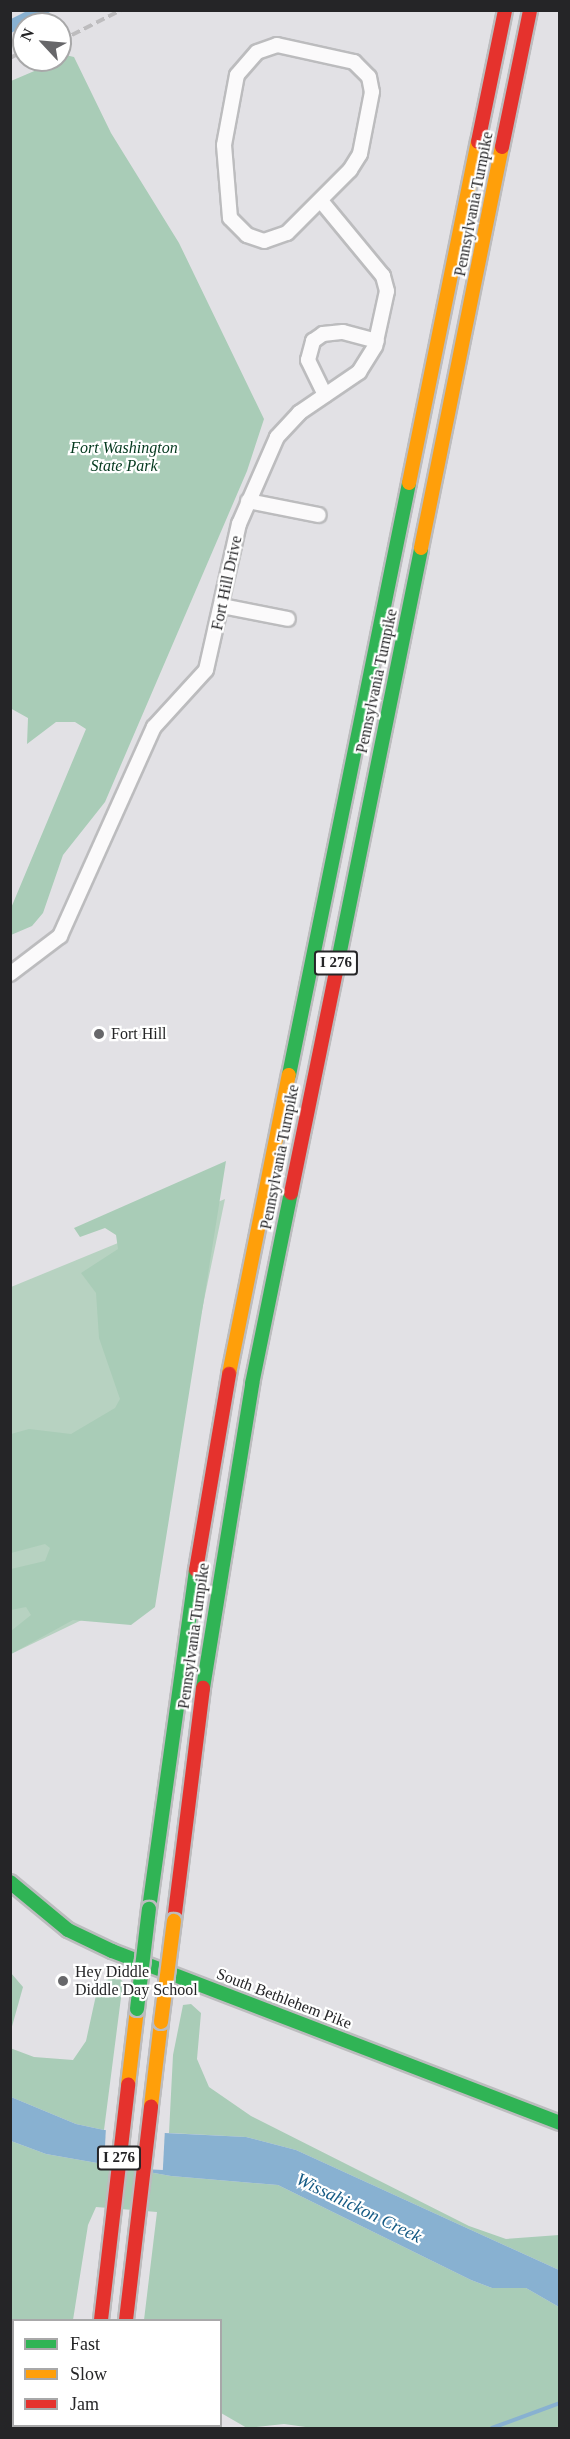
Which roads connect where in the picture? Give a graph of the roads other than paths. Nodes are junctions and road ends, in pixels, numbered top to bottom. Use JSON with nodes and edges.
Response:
{"nodes":[{"id":1,"x":505,"y":10,"type":"edge"},
{"id":2,"x":530,"y":10,"type":"edge"},
{"id":3,"x":322,"y":202,"type":"junction"},
{"id":4,"x":377,"y":342,"type":"junction"},
{"id":5,"x":325,"y":395,"type":"junction"},
{"id":6,"x":248,"y":501,"type":"junction"},
{"id":7,"x":319,"y":515,"type":"dead end"},
{"id":8,"x":222,"y":606,"type":"junction"},
{"id":9,"x":288,"y":619,"type":"dead end"},
{"id":10,"x":10,"y":974,"type":"edge"},
{"id":11,"x":10,"y":1882,"type":"edge"},
{"id":12,"x":560,"y":2123,"type":"edge"},
{"id":13,"x":101,"y":2319,"type":"edge"},
{"id":14,"x":126,"y":2319,"type":"edge"}],
"edges":[{"from":1,"to":13,"type":"main road","name":"Pennsylvania Turnpike","number":"I 276","bridge":true},
{"from":2,"to":14,"type":"main road","name":"Pennsylvania Turnpike","number":"I 276","bridge":true},
{"from":3,"to":3,"type":"street"},
{"from":3,"to":4,"type":"street","name":"Fort Hill Drive"},
{"from":4,"to":5,"type":"street","name":"Fort Hill Drive"},
{"from":4,"to":5,"type":"street"},
{"from":5,"to":6,"type":"street","name":"Fort Hill Drive"},
{"from":6,"to":7,"type":"street"},
{"from":6,"to":8,"type":"street","name":"Fort Hill Drive"},
{"from":8,"to":9,"type":"street"},
{"from":8,"to":10,"type":"street","name":"Fort Hill Drive"},
{"from":11,"to":12,"type":"main road","name":"South Bethlehem Pike"}]}
